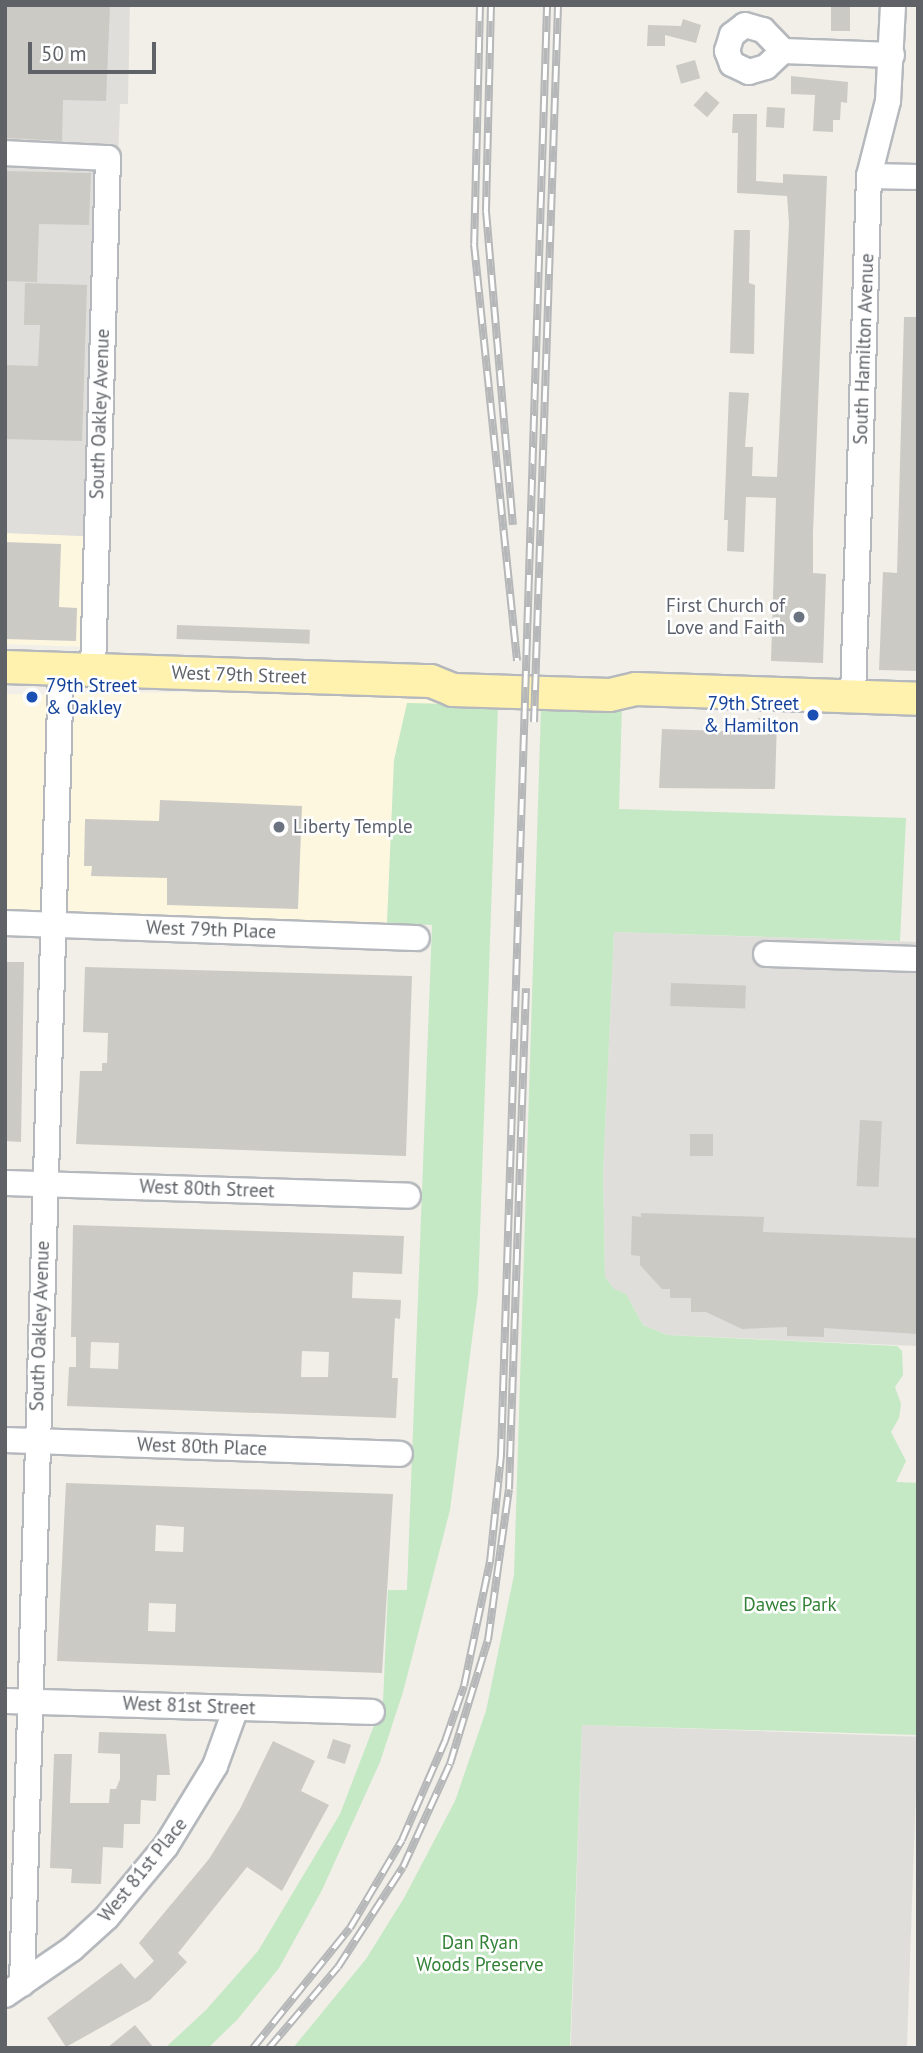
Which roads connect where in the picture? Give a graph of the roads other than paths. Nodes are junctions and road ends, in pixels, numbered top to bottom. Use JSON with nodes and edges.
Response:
{"nodes":[{"id":1,"x":893,"y":5,"type":"edge"},
{"id":2,"x":783,"y":51,"type":"dead end"},
{"id":3,"x":892,"y":55,"type":"junction"},
{"id":4,"x":5,"y":153,"type":"edge"},
{"id":5,"x":869,"y":176,"type":"junction"},
{"id":6,"x":918,"y":177,"type":"edge"},
{"id":7,"x":5,"y":667,"type":"edge"},
{"id":8,"x":61,"y":668,"type":"junction"},
{"id":9,"x":93,"y":670,"type":"junction"},
{"id":10,"x":853,"y":696,"type":"junction"},
{"id":11,"x":918,"y":699,"type":"edge"},
{"id":12,"x":5,"y":923,"type":"edge"},
{"id":13,"x":52,"y":924,"type":"junction"},
{"id":14,"x":417,"y":938,"type":"dead end"},
{"id":15,"x":766,"y":954,"type":"dead end"},
{"id":16,"x":918,"y":959,"type":"edge"},
{"id":17,"x":5,"y":1183,"type":"edge"},
{"id":18,"x":44,"y":1184,"type":"junction"},
{"id":19,"x":408,"y":1196,"type":"dead end"},
{"id":20,"x":5,"y":1440,"type":"edge"},
{"id":21,"x":36,"y":1442,"type":"junction"},
{"id":22,"x":400,"y":1454,"type":"dead end"},
{"id":23,"x":16,"y":1701,"type":"edge"},
{"id":24,"x":236,"y":1708,"type":"junction"},
{"id":25,"x":372,"y":1712,"type":"dead end"},
{"id":26,"x":14,"y":1989,"type":"edge"}],
"edges":[{"from":1,"to":3,"type":"street","name":"South Hamilton Avenue"},
{"from":2,"to":3,"type":"street"},
{"from":3,"to":5,"type":"street","name":"South Hamilton Avenue"},
{"from":4,"to":9,"type":"street","name":"South Oakley Avenue"},
{"from":5,"to":6,"type":"street"},
{"from":5,"to":10,"type":"street","name":"South Hamilton Avenue"},
{"from":7,"to":8,"type":"main road","name":"West 79th Street"},
{"from":8,"to":9,"type":"main road","name":"West 79th Street"},
{"from":8,"to":13,"type":"street","name":"South Oakley Avenue"},
{"from":9,"to":10,"type":"main road","name":"West 79th Street"},
{"from":10,"to":11,"type":"main road","name":"West 79th Street"},
{"from":12,"to":13,"type":"street","name":"West 79th Place"},
{"from":13,"to":14,"type":"street","name":"West 79th Place"},
{"from":13,"to":18,"type":"street","name":"South Oakley Avenue"},
{"from":15,"to":16,"type":"street"},
{"from":17,"to":18,"type":"street","name":"West 80th Street"},
{"from":18,"to":19,"type":"street","name":"West 80th Street"},
{"from":18,"to":21,"type":"street","name":"South Oakley Avenue"},
{"from":20,"to":21,"type":"street","name":"West 80th Place"},
{"from":21,"to":22,"type":"street","name":"West 80th Place"},
{"from":21,"to":23,"type":"street","name":"South Oakley Avenue"},
{"from":23,"to":24,"type":"street","name":"West 81st Street"},
{"from":23,"to":26,"type":"street","name":"South Oakley Avenue"},
{"from":24,"to":25,"type":"street","name":"West 81st Street"},
{"from":24,"to":26,"type":"street","name":"West 81st Place"}]}
